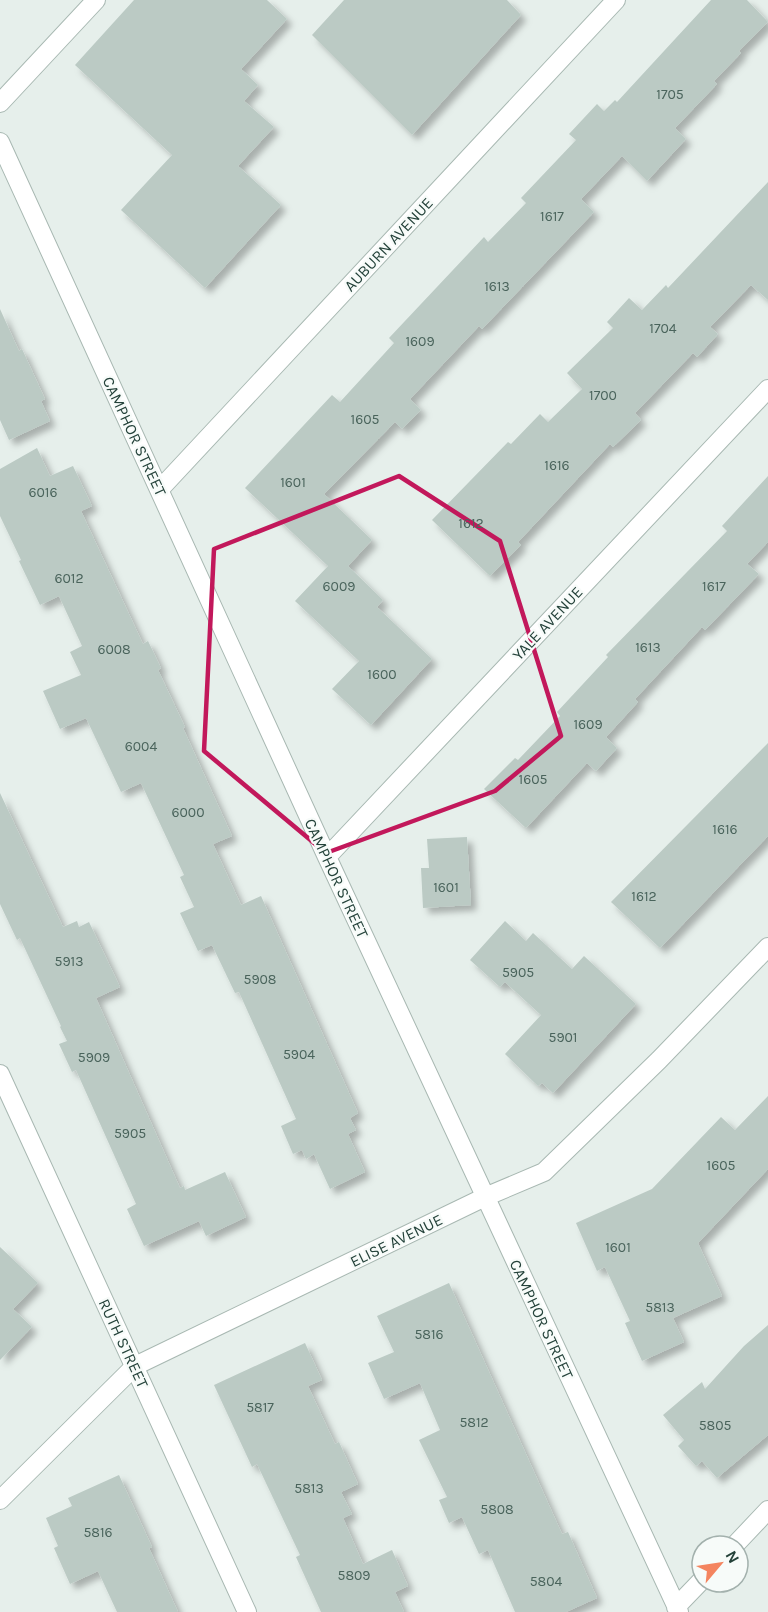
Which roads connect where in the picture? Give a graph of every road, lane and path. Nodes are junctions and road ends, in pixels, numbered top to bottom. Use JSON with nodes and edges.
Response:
{"nodes":[{"id":1,"x":96,"y":0,"type":"edge"},
{"id":2,"x":615,"y":0,"type":"edge"},
{"id":3,"x":0,"y":103,"type":"edge"},
{"id":4,"x":0,"y":142,"type":"edge"},
{"id":5,"x":768,"y":388,"type":"edge"},
{"id":6,"x":160,"y":489,"type":"junction"},
{"id":7,"x":327,"y":857,"type":"junction"},
{"id":8,"x":768,"y":947,"type":"edge"},
{"id":9,"x":0,"y":1074,"type":"edge"},
{"id":10,"x":485,"y":1197,"type":"junction"},
{"id":11,"x":135,"y":1366,"type":"junction"},
{"id":12,"x":0,"y":1500,"type":"edge"},
{"id":13,"x":768,"y":1510,"type":"edge"},
{"id":14,"x":745,"y":1534,"type":"edge"},
{"id":15,"x":691,"y":1594,"type":"edge"},
{"id":16,"x":678,"y":1610,"type":"edge"},
{"id":17,"x":247,"y":1612,"type":"edge"}],
"edges":[{"from":1,"to":3,"type":"street"},
{"from":2,"to":6,"type":"street","name":"AUBURN AVENUE"},
{"from":4,"to":6,"type":"street","name":"CAMPHOR STREET"},
{"from":5,"to":7,"type":"street","name":"YALE AVENUE"},
{"from":6,"to":7,"type":"street","name":"CAMPHOR STREET"},
{"from":7,"to":10,"type":"street","name":"CAMPHOR STREET"},
{"from":8,"to":10,"type":"street","name":"ELISE AVENUE"},
{"from":9,"to":11,"type":"street","name":"RUTH STREET"},
{"from":10,"to":11,"type":"street","name":"ELISE AVENUE"},
{"from":10,"to":16,"type":"street","name":"CAMPHOR STREET"},
{"from":11,"to":12,"type":"street","name":"ELISE AVENUE"},
{"from":11,"to":17,"type":"street","name":"RUTH STREET"},
{"from":13,"to":14,"type":"street"},
{"from":15,"to":16,"type":"street"}]}
